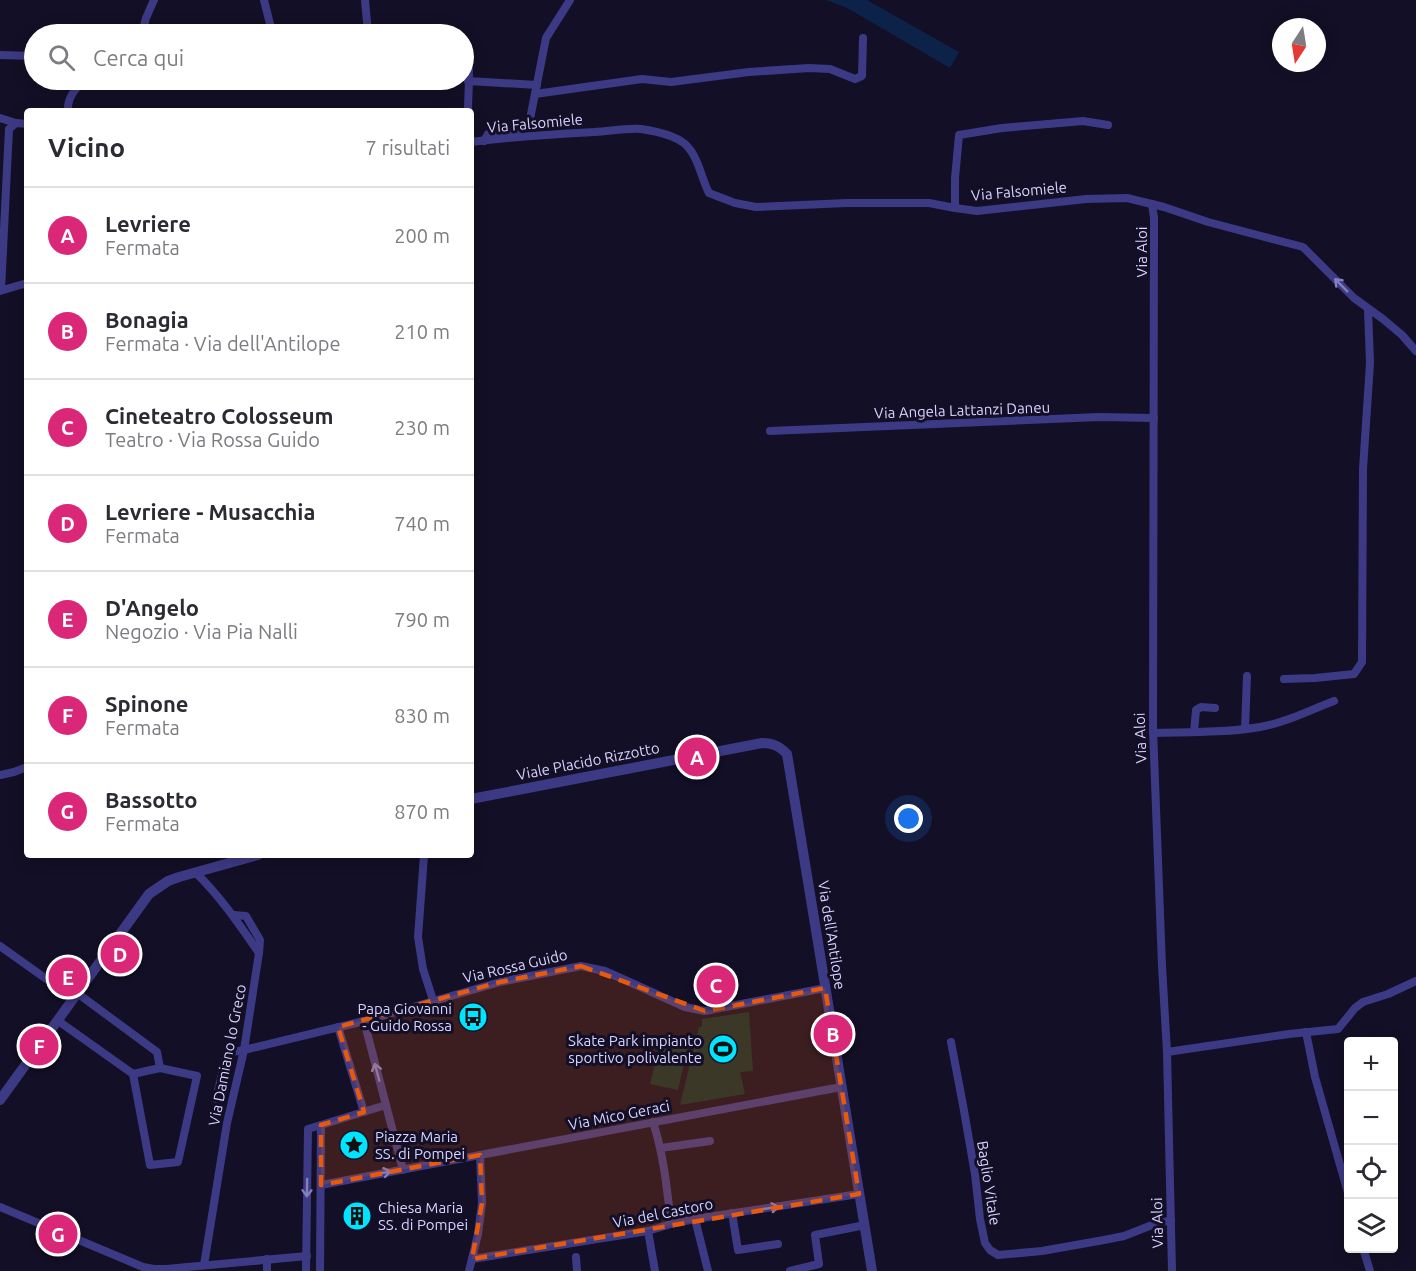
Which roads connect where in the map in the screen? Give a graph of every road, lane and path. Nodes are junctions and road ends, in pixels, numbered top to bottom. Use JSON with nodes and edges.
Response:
{"nodes":[{"id":1,"x":154,"y":0,"type":"edge"},
{"id":2,"x":264,"y":0,"type":"edge"},
{"id":3,"x":365,"y":0,"type":"edge"},
{"id":4,"x":570,"y":0,"type":"edge"},
{"id":5,"x":144,"y":24,"type":"edge"},
{"id":6,"x":270,"y":24,"type":"edge"},
{"id":7,"x":367,"y":24,"type":"edge"},
{"id":8,"x":862,"y":38,"type":"dead end"},
{"id":9,"x":0,"y":56,"type":"edge"},
{"id":10,"x":24,"y":56,"type":"edge"},
{"id":11,"x":474,"y":82,"type":"edge"},
{"id":12,"x":536,"y":89,"type":"junction"},
{"id":13,"x":75,"y":90,"type":"edge"},
{"id":14,"x":468,"y":90,"type":"edge"},
{"id":15,"x":68,"y":108,"type":"edge"},
{"id":16,"x":468,"y":108,"type":"edge"},
{"id":17,"x":0,"y":118,"type":"edge"},
{"id":18,"x":16,"y":123,"type":"junction"},
{"id":19,"x":24,"y":124,"type":"edge"},
{"id":20,"x":1108,"y":125,"type":"dead end"},
{"id":21,"x":484,"y":141,"type":"junction"},
{"id":22,"x":474,"y":142,"type":"edge"},
{"id":23,"x":1152,"y":204,"type":"junction"},
{"id":24,"x":955,"y":208,"type":"junction"},
{"id":25,"x":24,"y":284,"type":"edge"},
{"id":26,"x":1,"y":290,"type":"edge"},
{"id":27,"x":1368,"y":309,"type":"junction"},
{"id":28,"x":1416,"y":351,"type":"edge"},
{"id":29,"x":1154,"y":418,"type":"junction"},
{"id":30,"x":770,"y":431,"type":"dead end"},
{"id":31,"x":1247,"y":676,"type":"dead end"},
{"id":32,"x":1284,"y":679,"type":"dead end"},
{"id":33,"x":1334,"y":701,"type":"dead end"},
{"id":34,"x":1215,"y":708,"type":"dead end"},
{"id":35,"x":1245,"y":729,"type":"junction"},
{"id":36,"x":1194,"y":732,"type":"junction"},
{"id":37,"x":1153,"y":733,"type":"junction"},
{"id":38,"x":781,"y":748,"type":"joint"},
{"id":39,"x":24,"y":768,"type":"edge"},
{"id":40,"x":0,"y":775,"type":"edge"},
{"id":41,"x":474,"y":798,"type":"edge"},
{"id":42,"x":247,"y":858,"type":"edge"},
{"id":43,"x":424,"y":858,"type":"edge"},
{"id":44,"x":195,"y":872,"type":"junction"},
{"id":45,"x":0,"y":946,"type":"edge"},
{"id":46,"x":1416,"y":981,"type":"edge"},
{"id":47,"x":825,"y":988,"type":"junction"},
{"id":48,"x":75,"y":995,"type":"junction"},
{"id":49,"x":434,"y":1000,"type":"junction"},
{"id":50,"x":57,"y":1020,"type":"junction"},
{"id":51,"x":364,"y":1021,"type":"junction"},
{"id":52,"x":338,"y":1027,"type":"junction"},
{"id":53,"x":1306,"y":1032,"type":"junction"},
{"id":54,"x":951,"y":1041,"type":"dead end"},
{"id":55,"x":244,"y":1050,"type":"junction"},
{"id":56,"x":1167,"y":1052,"type":"junction"},
{"id":57,"x":160,"y":1068,"type":"junction"},
{"id":58,"x":133,"y":1074,"type":"junction"},
{"id":59,"x":841,"y":1088,"type":"junction"},
{"id":60,"x":216,"y":1099,"type":"dead end"},
{"id":61,"x":0,"y":1100,"type":"edge"},
{"id":62,"x":386,"y":1105,"type":"junction"},
{"id":63,"x":364,"y":1112,"type":"junction"},
{"id":64,"x":653,"y":1122,"type":"junction"},
{"id":65,"x":321,"y":1125,"type":"junction"},
{"id":66,"x":710,"y":1141,"type":"dead end"},
{"id":67,"x":661,"y":1148,"type":"junction"},
{"id":68,"x":480,"y":1155,"type":"junction"},
{"id":69,"x":403,"y":1170,"type":"junction"},
{"id":70,"x":1344,"y":1179,"type":"edge"},
{"id":71,"x":321,"y":1185,"type":"junction"},
{"id":72,"x":859,"y":1194,"type":"junction"},
{"id":73,"x":0,"y":1207,"type":"edge"},
{"id":74,"x":732,"y":1213,"type":"junction"},
{"id":75,"x":696,"y":1219,"type":"junction"},
{"id":76,"x":1171,"y":1220,"type":"junction"},
{"id":77,"x":670,"y":1224,"type":"junction"},
{"id":78,"x":865,"y":1225,"type":"junction"},
{"id":79,"x":648,"y":1231,"type":"junction"},
{"id":80,"x":778,"y":1244,"type":"dead end"},
{"id":81,"x":1365,"y":1253,"type":"edge"},
{"id":82,"x":307,"y":1256,"type":"junction"},
{"id":83,"x":576,"y":1257,"type":"dead end"},
{"id":84,"x":267,"y":1259,"type":"junction"},
{"id":85,"x":472,"y":1259,"type":"junction"},
{"id":86,"x":204,"y":1265,"type":"junction"},
{"id":87,"x":267,"y":1271,"type":"edge"},
{"id":88,"x":306,"y":1271,"type":"edge"},
{"id":89,"x":320,"y":1271,"type":"edge"},
{"id":90,"x":469,"y":1271,"type":"edge"},
{"id":91,"x":577,"y":1271,"type":"edge"},
{"id":92,"x":655,"y":1271,"type":"edge"},
{"id":93,"x":708,"y":1271,"type":"edge"},
{"id":94,"x":790,"y":1271,"type":"edge"},
{"id":95,"x":872,"y":1271,"type":"edge"},
{"id":96,"x":1172,"y":1271,"type":"edge"},
{"id":97,"x":1370,"y":1271,"type":"edge"}],
"edges":[{"from":1,"to":5,"type":"street"},
{"from":2,"to":6,"type":"street"},
{"from":3,"to":7,"type":"street"},
{"from":4,"to":12,"type":"street"},
{"from":8,"to":12,"type":"street"},
{"from":9,"to":10,"type":"street"},
{"from":11,"to":12,"type":"street"},
{"from":12,"to":21,"type":"street"},
{"from":13,"to":15,"type":"street"},
{"from":14,"to":16,"type":"street"},
{"from":17,"to":18,"type":"street"},
{"from":18,"to":19,"type":"street"},
{"from":18,"to":26,"type":"street"},
{"from":20,"to":24,"type":"street"},
{"from":21,"to":22,"type":"street","name":"Via Falsomiele"},
{"from":21,"to":24,"type":"street","name":"Via Falsomiele"},
{"from":23,"to":24,"type":"street","name":"Via Falsomiele"},
{"from":27,"to":23,"type":"street","name":"Via Falsomiele","one_way":true},
{"from":23,"to":29,"type":"street","name":"Via Aloi"},
{"from":25,"to":26,"type":"street"},
{"from":27,"to":28,"type":"street","name":"Via Falsomiele"},
{"from":27,"to":32,"type":"street"},
{"from":29,"to":30,"type":"street","name":"Via Angela Lattanzi Daneu"},
{"from":29,"to":37,"type":"street","name":"Via Aloi"},
{"from":31,"to":35,"type":"street"},
{"from":33,"to":35,"type":"street"},
{"from":34,"to":36,"type":"street"},
{"from":35,"to":36,"type":"street"},
{"from":36,"to":37,"type":"street"},
{"from":37,"to":56,"type":"street","name":"Via Aloi"},
{"from":38,"to":41,"type":"street","name":"Viale Placido Rizzotto"},
{"from":38,"to":47,"type":"street","name":"Via dell'Antilope"},
{"from":39,"to":40,"type":"street"},
{"from":42,"to":44,"type":"street"},
{"from":43,"to":49,"type":"street"},
{"from":44,"to":48,"type":"street"},
{"from":44,"to":55,"type":"street","name":"Via Damiano lo Greco"},
{"from":45,"to":48,"type":"street"},
{"from":46,"to":53,"type":"street"},
{"from":47,"to":49,"type":"street","name":"Via Rossa Guido"},
{"from":47,"to":59,"type":"street","name":"Via dell'Antilope"},
{"from":48,"to":50,"type":"street"},
{"from":48,"to":57,"type":"street"},
{"from":49,"to":51,"type":"street","name":"Via Rossa Guido"},
{"from":50,"to":58,"type":"street"},
{"from":50,"to":61,"type":"street"},
{"from":51,"to":52,"type":"street","name":"Via Rossa Guido"},
{"from":62,"to":51,"type":"street","one_way":true},
{"from":52,"to":55,"type":"street","name":"Via Rossa Guido"},
{"from":52,"to":63,"type":"street"},
{"from":53,"to":56,"type":"street"},
{"from":53,"to":70,"type":"street"},
{"from":54,"to":76,"type":"street","name":"Baglio Vitale"},
{"from":55,"to":60,"type":"street"},
{"from":55,"to":86,"type":"street","name":"Via Damiano lo Greco"},
{"from":56,"to":76,"type":"street","name":"Via Aloi"},
{"from":57,"to":58,"type":"street"},
{"from":57,"to":58,"type":"street"},
{"from":59,"to":64,"type":"street","name":"Via Mico Geraci"},
{"from":59,"to":72,"type":"street","name":"Via dell'Antilope"},
{"from":62,"to":63,"type":"street"},
{"from":62,"to":69,"type":"street"},
{"from":63,"to":65,"type":"street"},
{"from":64,"to":67,"type":"street"},
{"from":64,"to":68,"type":"street","name":"Via Mico Geraci"},
{"from":65,"to":71,"type":"street"},
{"from":65,"to":82,"type":"street","one_way":true},
{"from":66,"to":67,"type":"street"},
{"from":67,"to":77,"type":"street"},
{"from":68,"to":69,"type":"street","name":"Via Mico Geraci"},
{"from":68,"to":85,"type":"street"},
{"from":71,"to":69,"type":"street","name":"Via Mico Geraci","one_way":true},
{"from":71,"to":89,"type":"street"},
{"from":74,"to":72,"type":"street","name":"Via del Castoro","one_way":true},
{"from":72,"to":78,"type":"street","name":"Via dell'Antilope"},
{"from":73,"to":86,"type":"street"},
{"from":74,"to":75,"type":"street","name":"Via del Castoro"},
{"from":74,"to":80,"type":"street"},
{"from":75,"to":77,"type":"street","name":"Via del Castoro"},
{"from":75,"to":93,"type":"street"},
{"from":76,"to":96,"type":"street","name":"Via Aloi"},
{"from":77,"to":79,"type":"street","name":"Via del Castoro"},
{"from":78,"to":94,"type":"street"},
{"from":78,"to":95,"type":"street","name":"Via dell'Antilope"},
{"from":79,"to":85,"type":"street","name":"Via del Castoro"},
{"from":79,"to":92,"type":"street"},
{"from":81,"to":97,"type":"street"},
{"from":82,"to":84,"type":"street"},
{"from":82,"to":88,"type":"street"},
{"from":83,"to":91,"type":"street"},
{"from":84,"to":86,"type":"street"},
{"from":84,"to":87,"type":"street"},
{"from":85,"to":90,"type":"street"}]}
